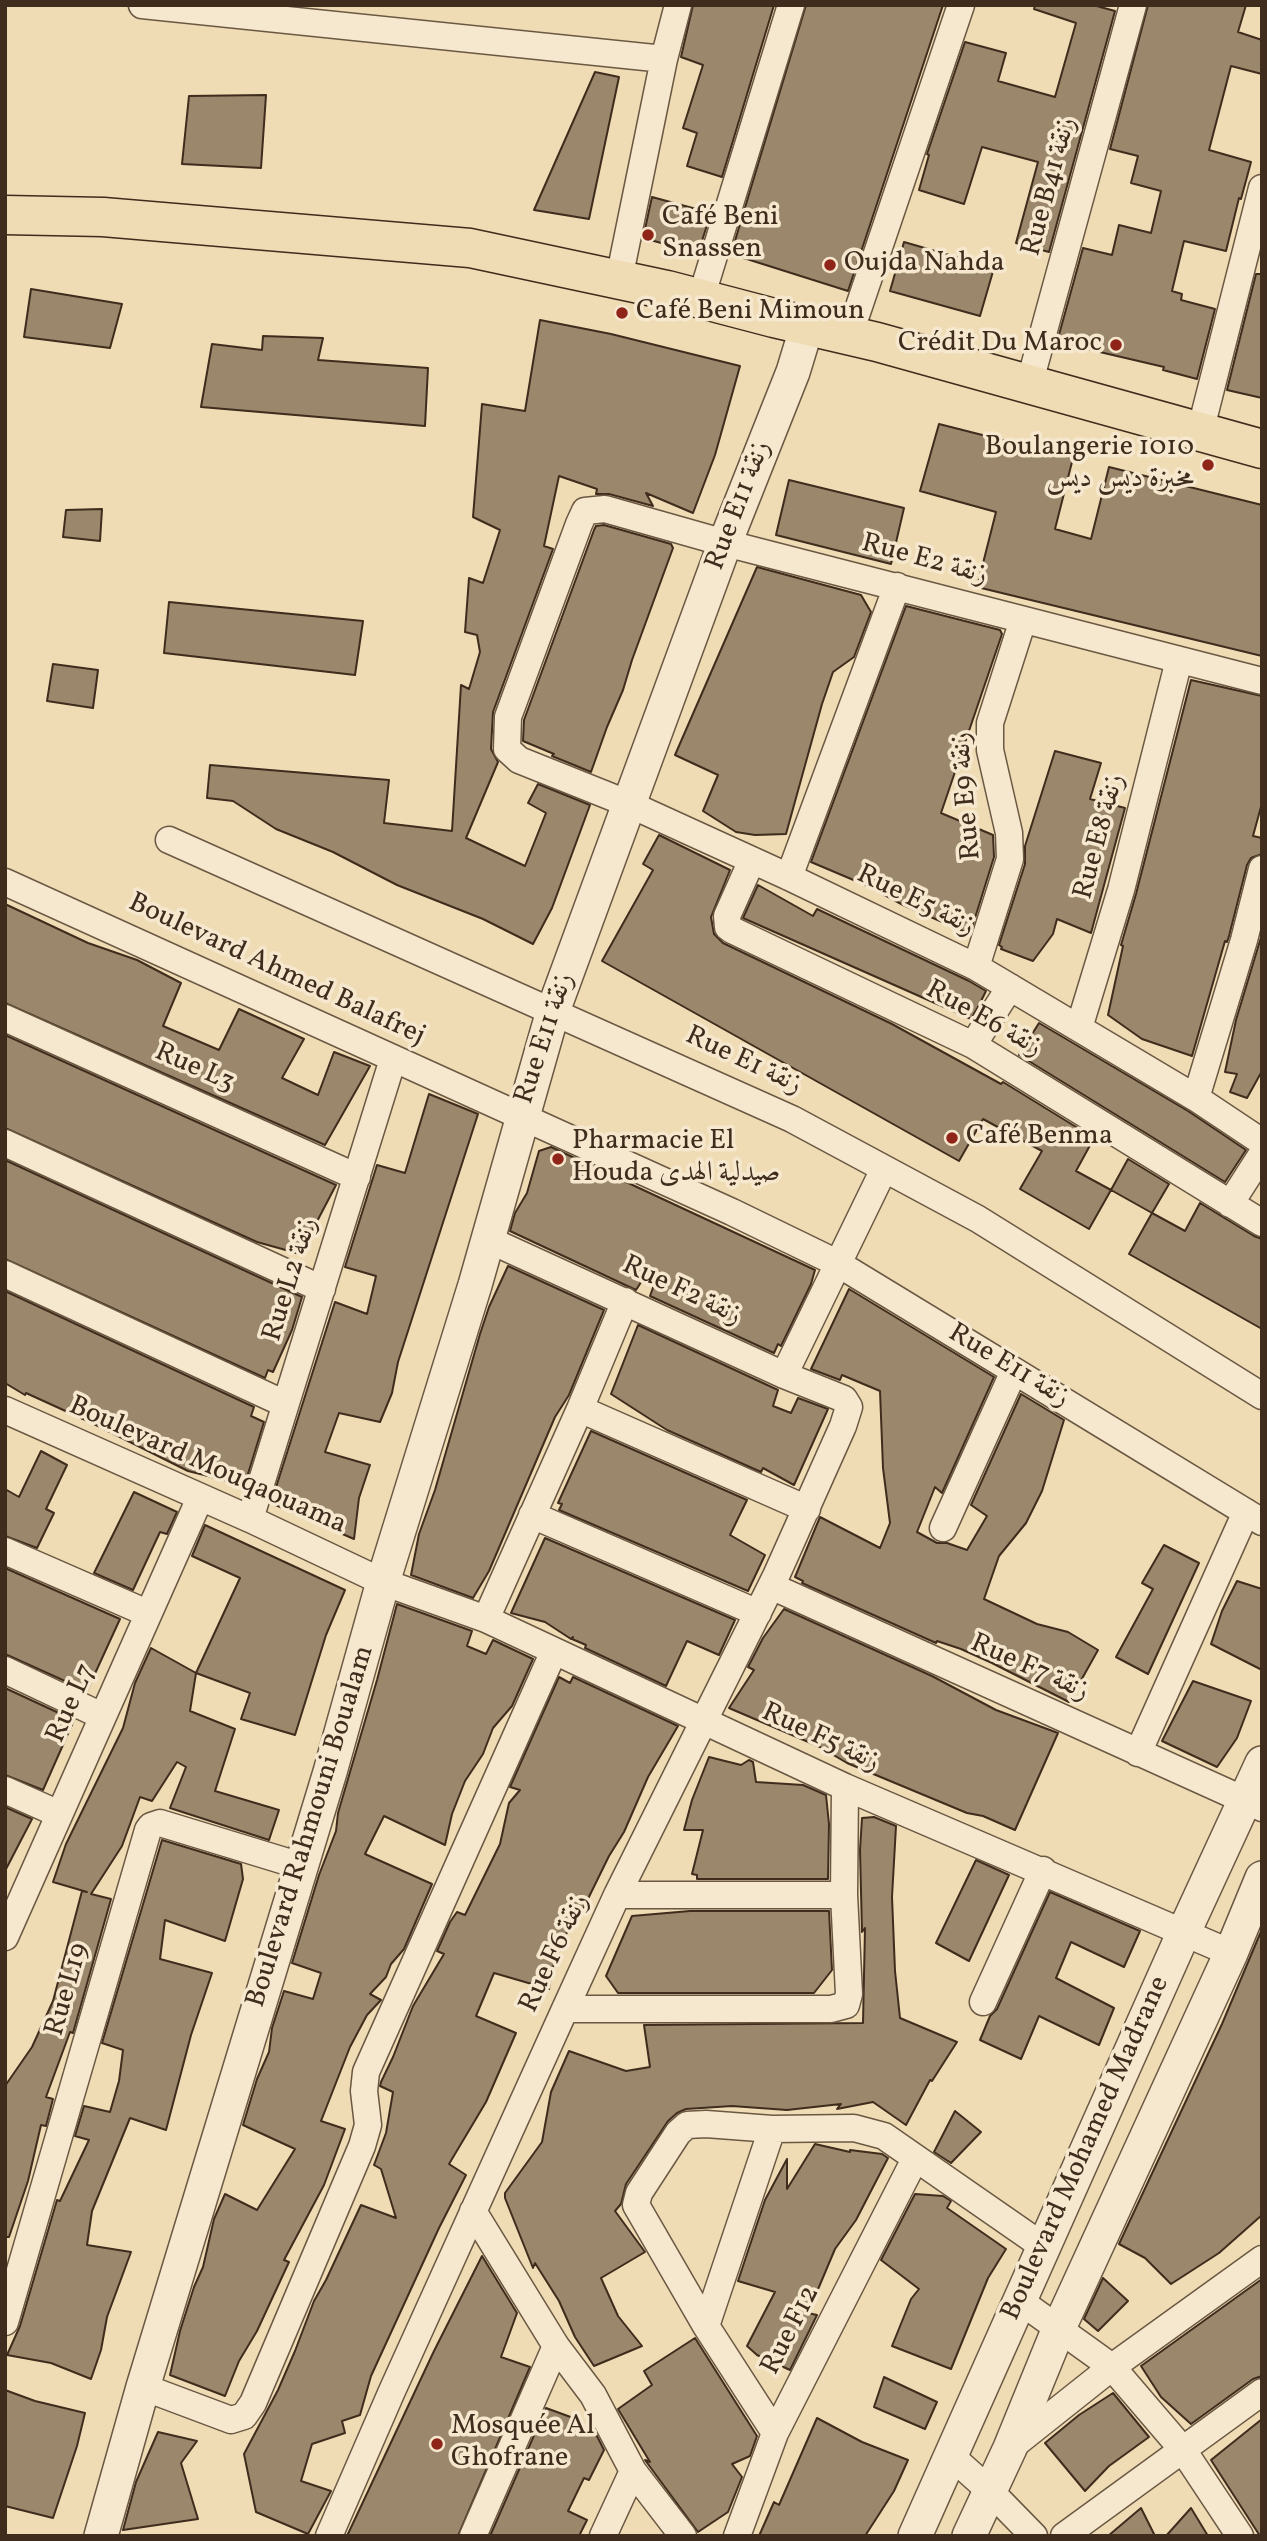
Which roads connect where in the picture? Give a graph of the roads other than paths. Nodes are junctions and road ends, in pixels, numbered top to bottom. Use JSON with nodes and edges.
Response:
{"nodes":[{"id":1,"x":142,"y":5,"type":"edge"},
{"id":2,"x":678,"y":5,"type":"edge"},
{"id":3,"x":791,"y":5,"type":"edge"},
{"id":4,"x":961,"y":5,"type":"edge"},
{"id":5,"x":1133,"y":5,"type":"edge"},
{"id":6,"x":664,"y":59,"type":"junction"},
{"id":7,"x":1262,"y":188,"type":"edge"},
{"id":8,"x":5,"y":215,"type":"edge"},
{"id":9,"x":619,"y":279,"type":"junction"},
{"id":10,"x":701,"y":298,"type":"junction"},
{"id":11,"x":807,"y":327,"type":"junction"},
{"id":12,"x":849,"y":336,"type":"junction"},
{"id":13,"x":1029,"y":385,"type":"junction"},
{"id":14,"x":1200,"y":432,"type":"junction"},
{"id":15,"x":1262,"y":449,"type":"edge"},
{"id":16,"x":725,"y":543,"type":"junction"},
{"id":17,"x":897,"y":586,"type":"junction"},
{"id":18,"x":1023,"y":620,"type":"junction"},
{"id":19,"x":1179,"y":660,"type":"junction"},
{"id":20,"x":1262,"y":681,"type":"edge"},
{"id":21,"x":519,"y":760,"type":"joint"},
{"id":22,"x":629,"y":804,"type":"junction"},
{"id":23,"x":169,"y":839,"type":"dead end"},
{"id":24,"x":752,"y":860,"type":"junction"},
{"id":25,"x":1262,"y":869,"type":"edge"},
{"id":26,"x":789,"y":877,"type":"junction"},
{"id":27,"x":5,"y":882,"type":"edge"},
{"id":28,"x":1253,"y":943,"type":"edge"},
{"id":29,"x":976,"y":967,"type":"junction"},
{"id":30,"x":1010,"y":987,"type":"junction"},
{"id":31,"x":553,"y":1011,"type":"junction"},
{"id":32,"x":5,"y":1018,"type":"edge"},
{"id":33,"x":1079,"y":1028,"type":"junction"},
{"id":34,"x":973,"y":1045,"type":"junction"},
{"id":35,"x":393,"y":1059,"type":"junction"},
{"id":36,"x":1196,"y":1098,"type":"junction"},
{"id":37,"x":521,"y":1117,"type":"junction"},
{"id":38,"x":1262,"y":1142,"type":"edge"},
{"id":39,"x":5,"y":1143,"type":"edge"},
{"id":40,"x":1262,"y":1154,"type":"edge"},
{"id":41,"x":884,"y":1168,"type":"junction"},
{"id":42,"x":357,"y":1177,"type":"junction"},
{"id":43,"x":1230,"y":1204,"type":"junction"},
{"id":44,"x":1262,"y":1223,"type":"edge"},
{"id":45,"x":487,"y":1239,"type":"junction"},
{"id":46,"x":837,"y":1263,"type":"junction"},
{"id":47,"x":5,"y":1275,"type":"edge"},
{"id":48,"x":322,"y":1289,"type":"junction"},
{"id":49,"x":625,"y":1301,"type":"junction"},
{"id":50,"x":1014,"y":1371,"type":"junction"},
{"id":51,"x":785,"y":1375,"type":"junction"},
{"id":52,"x":1262,"y":1396,"type":"edge"},
{"id":53,"x":848,"y":1403,"type":"joint"},
{"id":54,"x":285,"y":1404,"type":"junction"},
{"id":55,"x":580,"y":1409,"type":"junction"},
{"id":56,"x":5,"y":1410,"type":"edge"},
{"id":57,"x":200,"y":1497,"type":"junction"},
{"id":58,"x":807,"y":1509,"type":"junction"},
{"id":59,"x":532,"y":1515,"type":"junction"},
{"id":60,"x":1254,"y":1517,"type":"edge"},
{"id":61,"x":250,"y":1519,"type":"junction"},
{"id":62,"x":943,"y":1528,"type":"dead end"},
{"id":63,"x":5,"y":1551,"type":"edge"},
{"id":64,"x":383,"y":1582,"type":"junction"},
{"id":65,"x":771,"y":1586,"type":"junction"},
{"id":66,"x":147,"y":1613,"type":"junction"},
{"id":67,"x":758,"y":1613,"type":"junction"},
{"id":68,"x":486,"y":1619,"type":"junction"},
{"id":69,"x":554,"y":1651,"type":"junction"},
{"id":70,"x":5,"y":1670,"type":"edge"},
{"id":71,"x":102,"y":1716,"type":"junction"},
{"id":72,"x":704,"y":1720,"type":"junction"},
{"id":73,"x":1138,"y":1753,"type":"junction"},
{"id":74,"x":1262,"y":1763,"type":"edge"},
{"id":75,"x":845,"y":1787,"type":"junction"},
{"id":76,"x":5,"y":1790,"type":"edge"},
{"id":77,"x":1253,"y":1804,"type":"edge"},
{"id":78,"x":59,"y":1815,"type":"junction"},
{"id":79,"x":301,"y":1866,"type":"junction"},
{"id":80,"x":1043,"y":1870,"type":"junction"},
{"id":81,"x":618,"y":1895,"type":"junction"},
{"id":82,"x":844,"y":1895,"type":"junction"},
{"id":83,"x":1258,"y":1898,"type":"edge"},
{"id":84,"x":11,"y":1909,"type":"edge"},
{"id":85,"x":1184,"y":1933,"type":"junction"},
{"id":86,"x":5,"y":1937,"type":"edge"},
{"id":87,"x":1231,"y":1953,"type":"junction"},
{"id":88,"x":984,"y":2002,"type":"dead end"},
{"id":89,"x":565,"y":2009,"type":"junction"},
{"id":90,"x":772,"y":2129,"type":"junction"},
{"id":91,"x":915,"y":2159,"type":"junction"},
{"id":92,"x":1081,"y":2164,"type":"junction"},
{"id":93,"x":1126,"y":2182,"type":"junction"},
{"id":94,"x":473,"y":2211,"type":"junction"},
{"id":95,"x":1044,"y":2247,"type":"junction"},
{"id":96,"x":1262,"y":2259,"type":"edge"},
{"id":97,"x":1020,"y":2301,"type":"junction"},
{"id":98,"x":5,"y":2322,"type":"edge"},
{"id":99,"x":706,"y":2326,"type":"junction"},
{"id":100,"x":1059,"y":2328,"type":"junction"},
{"id":101,"x":556,"y":2346,"type":"junction"},
{"id":102,"x":1112,"y":2367,"type":"junction"},
{"id":103,"x":144,"y":2387,"type":"junction"},
{"id":104,"x":1262,"y":2392,"type":"edge"},
{"id":105,"x":775,"y":2433,"type":"junction"},
{"id":106,"x":1010,"y":2448,"type":"junction"},
{"id":107,"x":1183,"y":2449,"type":"junction"},
{"id":108,"x":950,"y":2456,"type":"junction"},
{"id":109,"x":633,"y":2471,"type":"junction"},
{"id":110,"x":990,"y":2491,"type":"junction"},
{"id":111,"x":101,"y":2536,"type":"edge"},
{"id":112,"x":329,"y":2536,"type":"edge"},
{"id":113,"x":473,"y":2536,"type":"edge"},
{"id":114,"x":603,"y":2536,"type":"edge"},
{"id":115,"x":683,"y":2536,"type":"edge"},
{"id":116,"x":737,"y":2536,"type":"edge"},
{"id":117,"x":915,"y":2536,"type":"edge"},
{"id":118,"x":969,"y":2536,"type":"edge"},
{"id":119,"x":1034,"y":2536,"type":"edge"},
{"id":120,"x":1064,"y":2536,"type":"edge"},
{"id":121,"x":1240,"y":2536,"type":"edge"}],
"edges":[{"from":1,"to":6,"type":"street"},
{"from":2,"to":6,"type":"street"},
{"from":3,"to":10,"type":"street"},
{"from":4,"to":12,"type":"street"},
{"from":5,"to":13,"type":"street","name":"Rue B41 زنقة"},
{"from":6,"to":9,"type":"street"},
{"from":7,"to":14,"type":"street"},
{"from":8,"to":9,"type":"main road"},
{"from":9,"to":10,"type":"main road"},
{"from":10,"to":11,"type":"main road"},
{"from":11,"to":12,"type":"main road"},
{"from":11,"to":16,"type":"street","name":"Rue E11 زنقة"},
{"from":12,"to":13,"type":"main road"},
{"from":13,"to":14,"type":"main road"},
{"from":14,"to":15,"type":"main road"},
{"from":16,"to":17,"type":"street","name":"Rue E2 زنقة"},
{"from":16,"to":21,"type":"street","name":"Rue E2 زنقة"},
{"from":16,"to":22,"type":"street","name":"Rue E11 زنقة"},
{"from":17,"to":18,"type":"street","name":"Rue E2 زنقة"},
{"from":17,"to":26,"type":"street"},
{"from":18,"to":19,"type":"street","name":"Rue E2 زنقة"},
{"from":18,"to":29,"type":"street","name":"Rue E9 زنقة"},
{"from":19,"to":20,"type":"street","name":"Rue E2 زنقة"},
{"from":19,"to":33,"type":"street","name":"Rue E8 زنقة"},
{"from":21,"to":22,"type":"street","name":"Rue E5 زنقة"},
{"from":22,"to":24,"type":"street","name":"Rue E5 زنقة"},
{"from":22,"to":31,"type":"street","name":"Rue E11 زنقة"},
{"from":23,"to":31,"type":"street","name":"Rue E1 زنقة"},
{"from":24,"to":26,"type":"street","name":"Rue E5 زنقة"},
{"from":24,"to":34,"type":"street","name":"Rue E6 زنقة"},
{"from":25,"to":28,"type":"street"},
{"from":26,"to":29,"type":"street","name":"Rue E5 زنقة"},
{"from":27,"to":35,"type":"street","name":"Boulevard Ahmed Balafrej"},
{"from":28,"to":36,"type":"street"},
{"from":29,"to":30,"type":"street","name":"Rue E5 زنقة"},
{"from":30,"to":33,"type":"street","name":"Rue E5 زنقة"},
{"from":30,"to":34,"type":"street"},
{"from":31,"to":37,"type":"street","name":"Rue E11 زنقة"},
{"from":31,"to":41,"type":"street","name":"Rue E1 زنقة"},
{"from":32,"to":42,"type":"street","name":"Rue L3"},
{"from":33,"to":36,"type":"street","name":"Rue E5 زنقة"},
{"from":34,"to":43,"type":"street","name":"Rue E6 زنقة"},
{"from":35,"to":37,"type":"street","name":"Boulevard Ahmed Balafrej"},
{"from":35,"to":42,"type":"street","name":"Rue L2 زنقة"},
{"from":36,"to":38,"type":"street","name":"Rue E5 زنقة"},
{"from":37,"to":45,"type":"street","name":"Boulevard Rahmouni Boualam"},
{"from":37,"to":46,"type":"street","name":"Rue E11 زنقة"},
{"from":39,"to":48,"type":"street"},
{"from":40,"to":43,"type":"street"},
{"from":41,"to":46,"type":"street"},
{"from":41,"to":52,"type":"street","name":"Rue E1 زنقة"},
{"from":42,"to":48,"type":"street","name":"Rue L2 زنقة"},
{"from":43,"to":44,"type":"street","name":"Rue E6 زنقة"},
{"from":45,"to":49,"type":"street","name":"Rue F2 زنقة"},
{"from":45,"to":64,"type":"street","name":"Boulevard Rahmouni Boualam"},
{"from":46,"to":50,"type":"street","name":"Rue E11 زنقة"},
{"from":46,"to":51,"type":"street"},
{"from":47,"to":54,"type":"street"},
{"from":48,"to":54,"type":"street","name":"Rue L2 زنقة"},
{"from":49,"to":51,"type":"street","name":"Rue F2 زنقة"},
{"from":49,"to":55,"type":"street"},
{"from":50,"to":60,"type":"street","name":"Rue E11 زنقة"},
{"from":50,"to":62,"type":"street"},
{"from":51,"to":53,"type":"street","name":"Rue F2 زنقة"},
{"from":53,"to":58,"type":"street","name":"Rue F6 زنقة"},
{"from":54,"to":61,"type":"street","name":"Rue L2 زنقة"},
{"from":55,"to":58,"type":"street"},
{"from":55,"to":59,"type":"street"},
{"from":56,"to":57,"type":"street","name":"Boulevard Mouqaouama"},
{"from":57,"to":61,"type":"street","name":"Boulevard Mouqaouama"},
{"from":57,"to":66,"type":"street","name":"Rue L7"},
{"from":58,"to":65,"type":"street","name":"Rue F6 زنقة"},
{"from":59,"to":67,"type":"street"},
{"from":59,"to":68,"type":"street"},
{"from":60,"to":73,"type":"street"},
{"from":61,"to":64,"type":"street","name":"Boulevard Mouqaouama"},
{"from":63,"to":66,"type":"street"},
{"from":64,"to":68,"type":"street","name":"Rue F5 زنقة"},
{"from":64,"to":79,"type":"street","name":"Boulevard Rahmouni Boualam"},
{"from":65,"to":67,"type":"street","name":"Rue F6 زنقة"},
{"from":65,"to":73,"type":"street","name":"Rue F7 زنقة"},
{"from":66,"to":71,"type":"street","name":"Rue L7"},
{"from":67,"to":72,"type":"street","name":"Rue F6 زنقة"},
{"from":68,"to":69,"type":"street","name":"Rue F5 زنقة"},
{"from":69,"to":72,"type":"street","name":"Rue F5 زنقة"},
{"from":69,"to":103,"type":"street"},
{"from":70,"to":71,"type":"street"},
{"from":71,"to":78,"type":"street","name":"Rue L7"},
{"from":72,"to":75,"type":"street","name":"Rue F5 زنقة"},
{"from":72,"to":81,"type":"street","name":"Rue F6 زنقة"},
{"from":73,"to":77,"type":"street","name":"Rue F7 زنقة"},
{"from":74,"to":77,"type":"street","name":"Boulevard Mohamed Madrane"},
{"from":75,"to":80,"type":"street","name":"Rue F5 زنقة"},
{"from":75,"to":82,"type":"street"},
{"from":76,"to":78,"type":"street"},
{"from":77,"to":85,"type":"street","name":"Boulevard Mohamed Madrane"},
{"from":78,"to":84,"type":"street","name":"Rue L7"},
{"from":79,"to":98,"type":"street","name":"Rue L19"},
{"from":79,"to":103,"type":"street","name":"Boulevard Rahmouni Boualam"},
{"from":80,"to":85,"type":"street","name":"Rue F5 زنقة"},
{"from":80,"to":88,"type":"street"},
{"from":81,"to":82,"type":"street"},
{"from":81,"to":89,"type":"street","name":"Rue F6 زنقة"},
{"from":82,"to":89,"type":"street"},
{"from":83,"to":87,"type":"street","name":"Boulevard Mohamed Madrane"},
{"from":84,"to":86,"type":"street","name":"Rue L7"},
{"from":85,"to":87,"type":"street","name":"Rue F5 زنقة"},
{"from":85,"to":92,"type":"street","name":"Boulevard Mohamed Madrane"},
{"from":87,"to":93,"type":"street","name":"Boulevard Mohamed Madrane"},
{"from":89,"to":94,"type":"street","name":"Rue F6 زنقة"},
{"from":90,"to":91,"type":"street"},
{"from":90,"to":99,"type":"street"},
{"from":90,"to":99,"type":"street"},
{"from":91,"to":95,"type":"street"},
{"from":91,"to":105,"type":"street","name":"Rue F12"},
{"from":92,"to":93,"type":"street"},
{"from":92,"to":95,"type":"street","name":"Boulevard Mohamed Madrane"},
{"from":93,"to":100,"type":"street","name":"Boulevard Mohamed Madrane"},
{"from":94,"to":101,"type":"street"},
{"from":94,"to":112,"type":"street","name":"Rue F6 زنقة"},
{"from":95,"to":97,"type":"street","name":"Boulevard Mohamed Madrane"},
{"from":96,"to":102,"type":"street"},
{"from":97,"to":100,"type":"street"},
{"from":97,"to":108,"type":"street","name":"Boulevard Mohamed Madrane"},
{"from":99,"to":105,"type":"street"},
{"from":100,"to":102,"type":"street"},
{"from":100,"to":106,"type":"street","name":"Boulevard Mohamed Madrane"},
{"from":101,"to":109,"type":"street"},
{"from":101,"to":113,"type":"street"},
{"from":102,"to":106,"type":"street"},
{"from":102,"to":107,"type":"street"},
{"from":103,"to":111,"type":"street","name":"Boulevard Rahmouni Boualam"},
{"from":104,"to":107,"type":"street"},
{"from":105,"to":116,"type":"street","name":"Rue F12"},
{"from":106,"to":110,"type":"street","name":"Boulevard Mohamed Madrane"},
{"from":107,"to":120,"type":"street"},
{"from":107,"to":121,"type":"street"},
{"from":108,"to":110,"type":"street"},
{"from":108,"to":117,"type":"street","name":"Boulevard Mohamed Madrane"},
{"from":109,"to":114,"type":"street"},
{"from":109,"to":115,"type":"street"},
{"from":110,"to":118,"type":"street","name":"Boulevard Mohamed Madrane"},
{"from":110,"to":119,"type":"street"}]}
